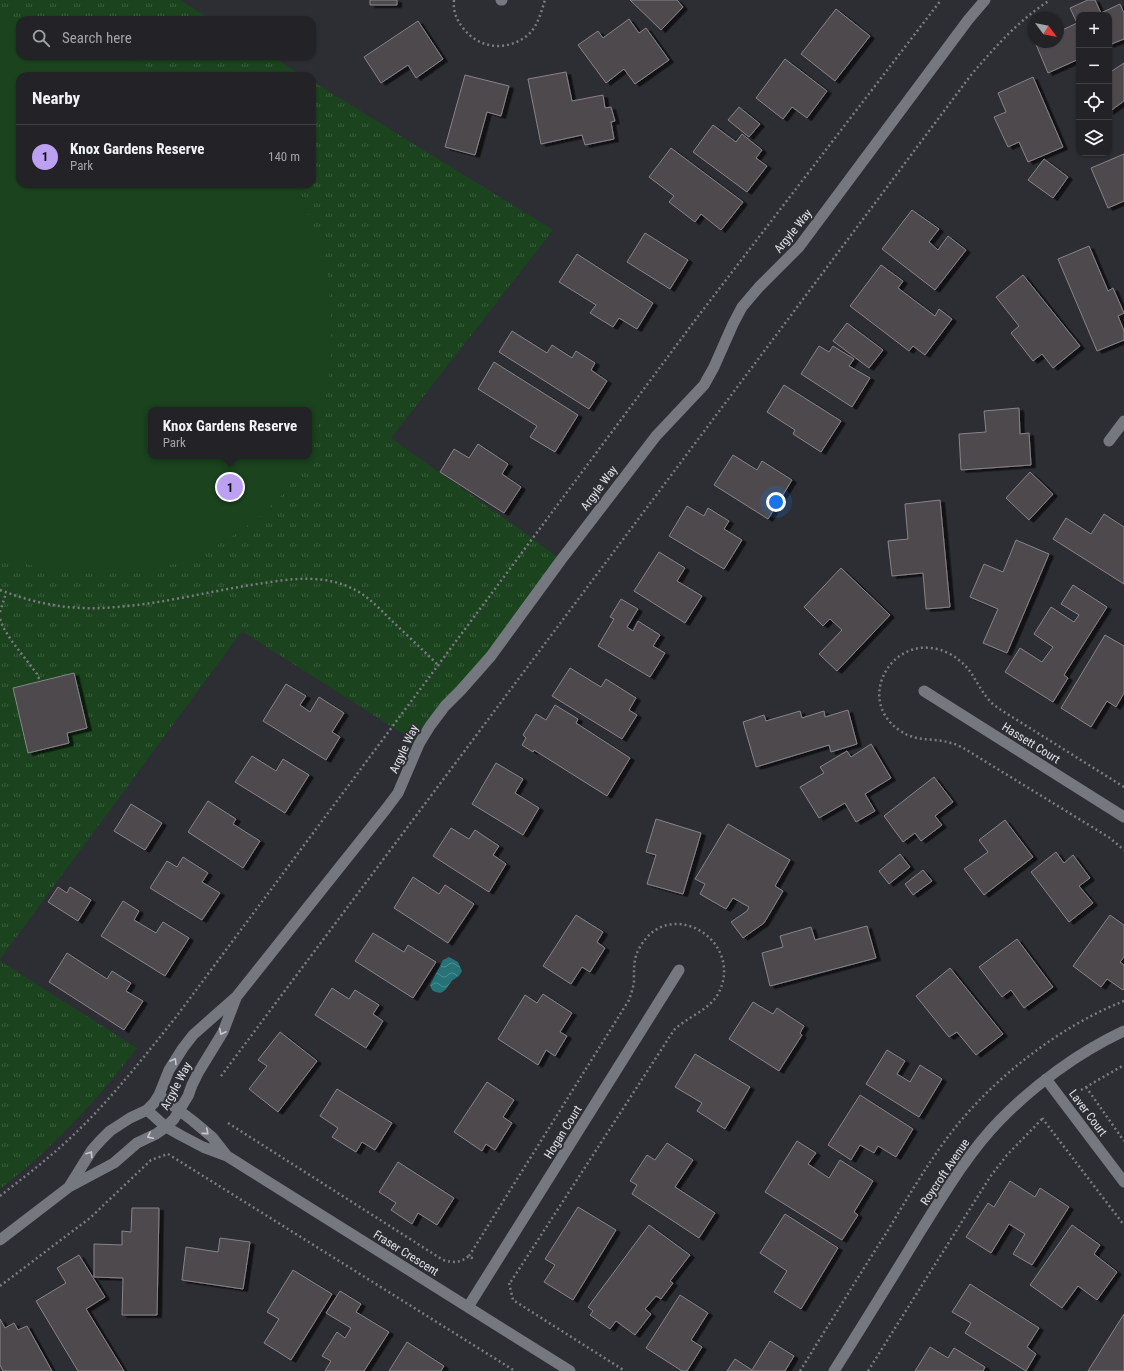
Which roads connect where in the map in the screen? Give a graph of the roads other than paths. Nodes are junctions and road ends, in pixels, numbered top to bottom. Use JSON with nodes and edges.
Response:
{"nodes":[{"id":1,"x":986,"y":0,"type":"edge"},
{"id":2,"x":1124,"y":421,"type":"edge"},
{"id":3,"x":1109,"y":441,"type":"dead end"},
{"id":4,"x":924,"y":691,"type":"dead end"},
{"id":5,"x":1124,"y":817,"type":"edge"},
{"id":6,"x":679,"y":970,"type":"dead end"},
{"id":7,"x":237,"y":996,"type":"junction"},
{"id":8,"x":1124,"y":1031,"type":"edge"},
{"id":9,"x":1046,"y":1079,"type":"junction"},
{"id":10,"x":159,"y":1095,"type":"junction"},
{"id":11,"x":147,"y":1110,"type":"junction"},
{"id":12,"x":180,"y":1111,"type":"junction"},
{"id":13,"x":166,"y":1127,"type":"junction"},
{"id":14,"x":228,"y":1156,"type":"junction"},
{"id":15,"x":1124,"y":1182,"type":"edge"},
{"id":16,"x":69,"y":1187,"type":"junction"},
{"id":17,"x":0,"y":1240,"type":"edge"},
{"id":18,"x":468,"y":1307,"type":"junction"},
{"id":19,"x":570,"y":1371,"type":"edge"},
{"id":20,"x":834,"y":1371,"type":"edge"}],
"edges":[{"from":1,"to":7,"type":"street","name":"Argyle Way"},
{"from":2,"to":3,"type":"street"},
{"from":4,"to":5,"type":"street","name":"Hassett Court"},
{"from":6,"to":18,"type":"street","name":"Hogan Court"},
{"from":10,"to":7,"type":"street","name":"Argyle Way","one_way":true},
{"from":7,"to":12,"type":"street","name":"Argyle Way","one_way":true},
{"from":8,"to":9,"type":"street","name":"Roycroft Avenue"},
{"from":9,"to":15,"type":"street","name":"Laver Court"},
{"from":9,"to":20,"type":"street","name":"Roycroft Avenue"},
{"from":10,"to":11,"type":"street","name":"Argyle Way"},
{"from":10,"to":12,"type":"street","name":"Fraser Crescent"},
{"from":11,"to":13,"type":"street","name":"Fraser Crescent"},
{"from":16,"to":11,"type":"street","name":"Argyle Way","one_way":true},
{"from":12,"to":13,"type":"street","name":"Argyle Way"},
{"from":12,"to":14,"type":"street","name":"Fraser Crescent","one_way":true},
{"from":13,"to":14,"type":"street","name":"Fraser Crescent"},
{"from":13,"to":16,"type":"street","name":"Argyle Way","one_way":true},
{"from":14,"to":18,"type":"street","name":"Fraser Crescent"},
{"from":16,"to":17,"type":"street","name":"Argyle Way"},
{"from":18,"to":19,"type":"street","name":"Fraser Crescent"}]}
